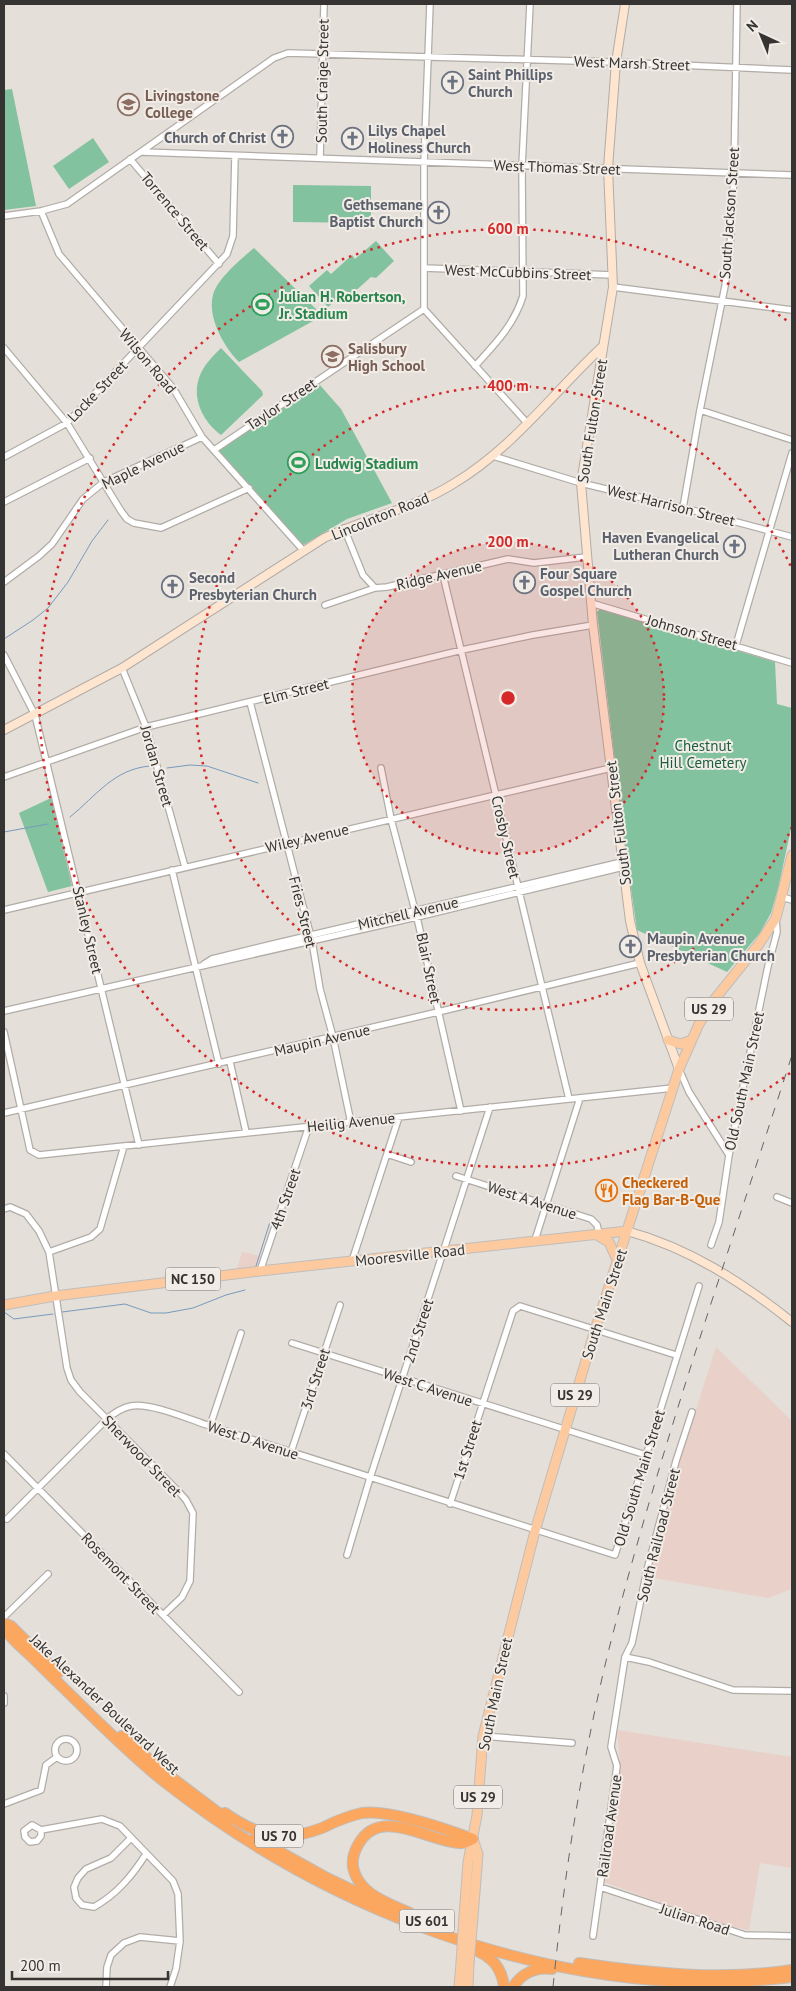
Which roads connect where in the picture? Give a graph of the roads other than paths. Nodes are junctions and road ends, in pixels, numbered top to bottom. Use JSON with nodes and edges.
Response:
{"nodes":[{"id":1,"x":324,"y":4,"type":"edge"},
{"id":2,"x":430,"y":4,"type":"edge"},
{"id":3,"x":530,"y":4,"type":"edge"},
{"id":4,"x":625,"y":4,"type":"edge"},
{"id":5,"x":737,"y":4,"type":"edge"},
{"id":6,"x":322,"y":53,"type":"junction"},
{"id":7,"x":429,"y":56,"type":"junction"},
{"id":8,"x":528,"y":59,"type":"junction"},
{"id":9,"x":616,"y":62,"type":"junction"},
{"id":10,"x":735,"y":68,"type":"junction"},
{"id":11,"x":792,"y":70,"type":"edge"},
{"id":12,"x":142,"y":152,"type":"junction"},
{"id":13,"x":235,"y":156,"type":"junction"},
{"id":14,"x":320,"y":158,"type":"junction"},
{"id":15,"x":130,"y":159,"type":"junction"},
{"id":16,"x":424,"y":163,"type":"junction"},
{"id":17,"x":522,"y":166,"type":"junction"},
{"id":18,"x":608,"y":168,"type":"junction"},
{"id":19,"x":734,"y":173,"type":"junction"},
{"id":20,"x":792,"y":175,"type":"edge"},
{"id":21,"x":41,"y":211,"type":"junction"},
{"id":22,"x":4,"y":216,"type":"edge"},
{"id":23,"x":219,"y":264,"type":"junction"},
{"id":24,"x":424,"y":268,"type":"junction"},
{"id":25,"x":524,"y":272,"type":"junction"},
{"id":26,"x":613,"y":275,"type":"junction"},
{"id":27,"x":613,"y":287,"type":"junction"},
{"id":28,"x":721,"y":300,"type":"junction"},
{"id":29,"x":424,"y":309,"type":"junction"},
{"id":30,"x":792,"y":310,"type":"edge"},
{"id":31,"x":603,"y":346,"type":"junction"},
{"id":32,"x":4,"y":348,"type":"edge"},
{"id":33,"x":138,"y":348,"type":"junction"},
{"id":34,"x":475,"y":366,"type":"junction"},
{"id":35,"x":700,"y":410,"type":"junction"},
{"id":36,"x":68,"y":423,"type":"junction"},
{"id":37,"x":528,"y":424,"type":"junction"},
{"id":38,"x":202,"y":437,"type":"junction"},
{"id":39,"x":792,"y":440,"type":"edge"},
{"id":40,"x":214,"y":450,"type":"junction"},
{"id":41,"x":792,"y":452,"type":"edge"},
{"id":42,"x":493,"y":456,"type":"junction"},
{"id":43,"x":4,"y":457,"type":"edge"},
{"id":44,"x":90,"y":458,"type":"junction"},
{"id":45,"x":104,"y":482,"type":"junction"},
{"id":46,"x":581,"y":482,"type":"junction"},
{"id":47,"x":249,"y":488,"type":"junction"},
{"id":48,"x":4,"y":502,"type":"edge"},
{"id":49,"x":683,"y":508,"type":"junction"},
{"id":50,"x":344,"y":528,"type":"junction"},
{"id":51,"x":770,"y":531,"type":"junction"},
{"id":52,"x":792,"y":537,"type":"edge"},
{"id":53,"x":303,"y":550,"type":"junction"},
{"id":54,"x":586,"y":557,"type":"junction"},
{"id":55,"x":443,"y":575,"type":"junction"},
{"id":56,"x":4,"y":582,"type":"edge"},
{"id":57,"x":374,"y":588,"type":"junction"},
{"id":58,"x":591,"y":603,"type":"junction"},
{"id":59,"x":324,"y":605,"type":"dead end"},
{"id":60,"x":593,"y":625,"type":"junction"},
{"id":61,"x":736,"y":645,"type":"junction"},
{"id":62,"x":462,"y":650,"type":"junction"},
{"id":63,"x":4,"y":656,"type":"edge"},
{"id":64,"x":792,"y":663,"type":"edge"},
{"id":65,"x":122,"y":668,"type":"junction"},
{"id":66,"x":250,"y":702,"type":"junction"},
{"id":67,"x":35,"y":715,"type":"junction"},
{"id":68,"x":146,"y":727,"type":"junction"},
{"id":69,"x":4,"y":730,"type":"edge"},
{"id":70,"x":46,"y":762,"type":"junction"},
{"id":71,"x":381,"y":768,"type":"dead end"},
{"id":72,"x":611,"y":768,"type":"junction"},
{"id":73,"x":4,"y":777,"type":"edge"},
{"id":74,"x":496,"y":793,"type":"junction"},
{"id":75,"x":391,"y":819,"type":"junction"},
{"id":76,"x":287,"y":842,"type":"junction"},
{"id":77,"x":792,"y":854,"type":"edge"},
{"id":78,"x":622,"y":865,"type":"junction"},
{"id":79,"x":185,"y":867,"type":"junction"},
{"id":80,"x":172,"y":870,"type":"junction"},
{"id":81,"x":518,"y":889,"type":"junction"},
{"id":82,"x":79,"y":892,"type":"junction"},
{"id":83,"x":782,"y":897,"type":"junction"},
{"id":84,"x":792,"y":900,"type":"edge"},
{"id":85,"x":4,"y":910,"type":"edge"},
{"id":86,"x":416,"y":913,"type":"junction"},
{"id":87,"x":776,"y":918,"type":"junction"},
{"id":88,"x":311,"y":938,"type":"junction"},
{"id":89,"x":640,"y":963,"type":"junction"},
{"id":90,"x":195,"y":968,"type":"junction"},
{"id":91,"x":542,"y":987,"type":"junction"},
{"id":92,"x":102,"y":990,"type":"junction"},
{"id":93,"x":4,"y":1012,"type":"edge"},
{"id":94,"x":438,"y":1012,"type":"junction"},
{"id":95,"x":4,"y":1032,"type":"edge"},
{"id":96,"x":333,"y":1037,"type":"junction"},
{"id":97,"x":668,"y":1040,"type":"junction"},
{"id":98,"x":692,"y":1040,"type":"junction"},
{"id":99,"x":230,"y":1062,"type":"junction"},
{"id":100,"x":219,"y":1064,"type":"junction"},
{"id":101,"x":679,"y":1069,"type":"junction"},
{"id":102,"x":126,"y":1084,"type":"junction"},
{"id":103,"x":673,"y":1088,"type":"junction"},
{"id":104,"x":580,"y":1098,"type":"junction"},
{"id":105,"x":570,"y":1099,"type":"junction"},
{"id":106,"x":490,"y":1107,"type":"junction"},
{"id":107,"x":21,"y":1109,"type":"junction"},
{"id":108,"x":461,"y":1110,"type":"junction"},
{"id":109,"x":4,"y":1113,"type":"edge"},
{"id":110,"x":399,"y":1117,"type":"junction"},
{"id":111,"x":351,"y":1123,"type":"junction"},
{"id":112,"x":309,"y":1126,"type":"junction"},
{"id":113,"x":246,"y":1132,"type":"junction"},
{"id":114,"x":140,"y":1145,"type":"junction"},
{"id":115,"x":124,"y":1146,"type":"junction"},
{"id":116,"x":387,"y":1154,"type":"junction"},
{"id":117,"x":729,"y":1156,"type":"junction"},
{"id":118,"x":411,"y":1162,"type":"dead end"},
{"id":119,"x":456,"y":1176,"type":"dead end"},
{"id":120,"x":466,"y":1179,"type":"junction"},
{"id":121,"x":777,"y":1197,"type":"dead end"},
{"id":122,"x":792,"y":1203,"type":"edge"},
{"id":123,"x":546,"y":1204,"type":"junction"},
{"id":124,"x":4,"y":1209,"type":"edge"},
{"id":125,"x":627,"y":1231,"type":"junction"},
{"id":126,"x":597,"y":1233,"type":"junction"},
{"id":127,"x":535,"y":1240,"type":"junction"},
{"id":128,"x":712,"y":1245,"type":"dead end"},
{"id":129,"x":444,"y":1251,"type":"junction"},
{"id":130,"x":48,"y":1252,"type":"junction"},
{"id":131,"x":617,"y":1260,"type":"junction"},
{"id":132,"x":352,"y":1261,"type":"junction"},
{"id":133,"x":260,"y":1271,"type":"junction"},
{"id":134,"x":699,"y":1286,"type":"dead end"},
{"id":135,"x":55,"y":1296,"type":"junction"},
{"id":136,"x":4,"y":1305,"type":"edge"},
{"id":137,"x":340,"y":1305,"type":"dead end"},
{"id":138,"x":792,"y":1322,"type":"edge"},
{"id":139,"x":595,"y":1330,"type":"junction"},
{"id":140,"x":241,"y":1333,"type":"dead end"},
{"id":141,"x":292,"y":1343,"type":"dead end"},
{"id":142,"x":323,"y":1354,"type":"junction"},
{"id":143,"x":676,"y":1355,"type":"junction"},
{"id":144,"x":402,"y":1379,"type":"junction"},
{"id":145,"x":482,"y":1404,"type":"junction"},
{"id":146,"x":692,"y":1412,"type":"dead end"},
{"id":147,"x":107,"y":1419,"type":"junction"},
{"id":148,"x":210,"y":1426,"type":"junction"},
{"id":149,"x":564,"y":1430,"type":"junction"},
{"id":150,"x":291,"y":1452,"type":"junction"},
{"id":151,"x":4,"y":1454,"type":"edge"},
{"id":152,"x":646,"y":1455,"type":"junction"},
{"id":153,"x":370,"y":1478,"type":"junction"},
{"id":154,"x":38,"y":1488,"type":"junction"},
{"id":155,"x":450,"y":1504,"type":"junction"},
{"id":156,"x":8,"y":1519,"type":"dead end"},
{"id":157,"x":535,"y":1531,"type":"junction"},
{"id":158,"x":347,"y":1555,"type":"dead end"},
{"id":159,"x":615,"y":1555,"type":"joint"},
{"id":160,"x":48,"y":1574,"type":"dead end"},
{"id":161,"x":163,"y":1615,"type":"junction"},
{"id":162,"x":4,"y":1617,"type":"edge"},
{"id":163,"x":4,"y":1623,"type":"edge"},
{"id":164,"x":4,"y":1628,"type":"edge"},
{"id":165,"x":625,"y":1658,"type":"junction"},
{"id":166,"x":792,"y":1691,"type":"edge"},
{"id":167,"x":238,"y":1692,"type":"dead end"},
{"id":168,"x":4,"y":1696,"type":"edge"},
{"id":169,"x":4,"y":1703,"type":"edge"},
{"id":170,"x":112,"y":1726,"type":"junction"},
{"id":171,"x":484,"y":1736,"type":"junction"},
{"id":172,"x":572,"y":1743,"type":"dead end"},
{"id":173,"x":57,"y":1757,"type":"junction"},
{"id":174,"x":4,"y":1804,"type":"edge"},
{"id":175,"x":41,"y":1830,"type":"dead end"},
{"id":176,"x":132,"y":1838,"type":"junction"},
{"id":177,"x":473,"y":1839,"type":"junction"},
{"id":178,"x":146,"y":1854,"type":"junction"},
{"id":179,"x":600,"y":1887,"type":"junction"},
{"id":180,"x":425,"y":1925,"type":"junction"},
{"id":181,"x":593,"y":1936,"type":"dead end"},
{"id":182,"x":792,"y":1936,"type":"edge"},
{"id":183,"x":180,"y":1941,"type":"junction"},
{"id":184,"x":465,"y":1963,"type":"junction"},
{"id":185,"x":792,"y":1970,"type":"edge"},
{"id":186,"x":792,"y":1977,"type":"edge"},
{"id":187,"x":634,"y":1978,"type":"junction"},
{"id":188,"x":106,"y":1987,"type":"edge"},
{"id":189,"x":170,"y":1987,"type":"edge"},
{"id":190,"x":459,"y":1987,"type":"edge"},
{"id":191,"x":468,"y":1987,"type":"edge"},
{"id":192,"x":504,"y":1987,"type":"edge"},
{"id":193,"x":513,"y":1987,"type":"edge"}],
"edges":[{"from":1,"to":6,"type":"street","name":"South Craige Street"},
{"from":2,"to":7,"type":"street"},
{"from":3,"to":8,"type":"street"},
{"from":4,"to":9,"type":"street","name":"South Fulton Street"},
{"from":5,"to":10,"type":"street","name":"South Jackson Street"},
{"from":6,"to":7,"type":"street","name":"West Marsh Street"},
{"from":6,"to":12,"type":"street","name":"West Marsh Street"},
{"from":6,"to":14,"type":"street","name":"South Craige Street"},
{"from":7,"to":8,"type":"street","name":"West Marsh Street"},
{"from":7,"to":16,"type":"street"},
{"from":8,"to":9,"type":"street","name":"West Marsh Street"},
{"from":8,"to":17,"type":"street"},
{"from":9,"to":10,"type":"street","name":"West Marsh Street"},
{"from":9,"to":18,"type":"street","name":"South Fulton Street"},
{"from":10,"to":11,"type":"street","name":"West Marsh Street"},
{"from":10,"to":19,"type":"street","name":"South Jackson Street"},
{"from":12,"to":13,"type":"street","name":"West Thomas Street"},
{"from":12,"to":15,"type":"street","name":"West Marsh Street"},
{"from":13,"to":14,"type":"street","name":"West Thomas Street"},
{"from":13,"to":23,"type":"street","name":"Locke Street"},
{"from":14,"to":16,"type":"street","name":"West Thomas Street"},
{"from":15,"to":21,"type":"street","name":"West Marsh Street"},
{"from":15,"to":23,"type":"street","name":"Torrence Street"},
{"from":16,"to":17,"type":"street","name":"West Thomas Street"},
{"from":16,"to":24,"type":"street"},
{"from":17,"to":18,"type":"street","name":"West Thomas Street"},
{"from":17,"to":25,"type":"street"},
{"from":18,"to":19,"type":"street","name":"West Thomas Street"},
{"from":18,"to":26,"type":"street","name":"South Fulton Street"},
{"from":19,"to":20,"type":"street","name":"West Thomas Street"},
{"from":19,"to":28,"type":"street","name":"South Jackson Street"},
{"from":21,"to":22,"type":"street","name":"West Marsh Street"},
{"from":21,"to":33,"type":"street","name":"Wilson Road"},
{"from":23,"to":33,"type":"street","name":"Locke Street"},
{"from":24,"to":25,"type":"street","name":"West McCubbins Street"},
{"from":24,"to":29,"type":"street"},
{"from":25,"to":26,"type":"street","name":"West McCubbins Street"},
{"from":25,"to":34,"type":"street"},
{"from":26,"to":27,"type":"street","name":"South Fulton Street"},
{"from":27,"to":28,"type":"street","name":"West McCubbins Street"},
{"from":27,"to":31,"type":"street","name":"South Fulton Street"},
{"from":28,"to":30,"type":"street","name":"West McCubbins Street"},
{"from":28,"to":35,"type":"street","name":"South Jackson Street"},
{"from":29,"to":34,"type":"street"},
{"from":29,"to":40,"type":"street","name":"Taylor Street"},
{"from":31,"to":37,"type":"street","name":"Lincolnton Road"},
{"from":31,"to":46,"type":"street","name":"South Fulton Street"},
{"from":32,"to":36,"type":"street"},
{"from":33,"to":36,"type":"street","name":"Locke Street"},
{"from":33,"to":38,"type":"street","name":"Wilson Road"},
{"from":34,"to":37,"type":"street"},
{"from":35,"to":39,"type":"street"},
{"from":35,"to":49,"type":"street","name":"South Jackson Street"},
{"from":36,"to":43,"type":"street","name":"Locke Street"},
{"from":36,"to":44,"type":"street"},
{"from":37,"to":42,"type":"street","name":"Lincolnton Road"},
{"from":38,"to":40,"type":"street","name":"Wilson Road"},
{"from":38,"to":45,"type":"street","name":"Maple Avenue"},
{"from":40,"to":47,"type":"street","name":"Wilson Road"},
{"from":41,"to":51,"type":"street"},
{"from":42,"to":46,"type":"street","name":"West Harrison Street"},
{"from":42,"to":50,"type":"street","name":"Lincolnton Road"},
{"from":44,"to":45,"type":"street"},
{"from":44,"to":48,"type":"street"},
{"from":45,"to":47,"type":"street"},
{"from":45,"to":56,"type":"street","name":"Maple Avenue"},
{"from":46,"to":49,"type":"street","name":"West Harrison Street"},
{"from":46,"to":54,"type":"street","name":"South Fulton Street"},
{"from":47,"to":53,"type":"street","name":"Wilson Road"},
{"from":49,"to":51,"type":"street","name":"West Harrison Street"},
{"from":50,"to":53,"type":"street","name":"Lincolnton Road"},
{"from":50,"to":57,"type":"street"},
{"from":51,"to":52,"type":"street","name":"West Harrison Street"},
{"from":51,"to":61,"type":"street"},
{"from":53,"to":65,"type":"street","name":"Lincolnton Road"},
{"from":54,"to":55,"type":"street","name":"Ridge Avenue"},
{"from":54,"to":58,"type":"street","name":"South Fulton Street"},
{"from":55,"to":57,"type":"street","name":"Ridge Avenue"},
{"from":55,"to":62,"type":"street","name":"Crosby Street"},
{"from":57,"to":59,"type":"street","name":"Ridge Avenue"},
{"from":58,"to":60,"type":"street","name":"South Fulton Street"},
{"from":58,"to":61,"type":"street","name":"Johnson Street"},
{"from":60,"to":62,"type":"street","name":"Elm Street"},
{"from":60,"to":72,"type":"street","name":"South Fulton Street"},
{"from":61,"to":64,"type":"street","name":"Johnson Street"},
{"from":62,"to":66,"type":"street","name":"Elm Street"},
{"from":62,"to":74,"type":"street","name":"Crosby Street"},
{"from":63,"to":67,"type":"street","name":"Stanley Street"},
{"from":65,"to":67,"type":"street","name":"Lincolnton Road"},
{"from":65,"to":68,"type":"street","name":"Jordan Street"},
{"from":66,"to":68,"type":"street","name":"Elm Street"},
{"from":66,"to":76,"type":"street","name":"Fries Street"},
{"from":67,"to":69,"type":"street","name":"Lincolnton Road"},
{"from":67,"to":70,"type":"street","name":"Stanley Street"},
{"from":68,"to":70,"type":"street","name":"Elm Street"},
{"from":68,"to":79,"type":"street","name":"Jordan Street"},
{"from":70,"to":73,"type":"street","name":"Elm Street"},
{"from":70,"to":82,"type":"street","name":"Stanley Street"},
{"from":71,"to":75,"type":"street","name":"Blair Street"},
{"from":72,"to":74,"type":"street","name":"Wiley Avenue"},
{"from":72,"to":78,"type":"street","name":"South Fulton Street"},
{"from":74,"to":75,"type":"street","name":"Wiley Avenue"},
{"from":74,"to":81,"type":"street","name":"Crosby Street"},
{"from":75,"to":76,"type":"street","name":"Wiley Avenue"},
{"from":75,"to":86,"type":"street","name":"Blair Street"},
{"from":76,"to":79,"type":"street","name":"Wiley Avenue"},
{"from":76,"to":88,"type":"street","name":"Fries Street"},
{"from":77,"to":83,"type":"main road","name":"South Main Street","number":"US 29"},
{"from":78,"to":81,"type":"street","name":"Mitchell Avenue"},
{"from":78,"to":89,"type":"street","name":"South Fulton Street"},
{"from":79,"to":80,"type":"street","name":"Wiley Avenue"},
{"from":80,"to":82,"type":"street","name":"Wiley Avenue"},
{"from":80,"to":90,"type":"street"},
{"from":81,"to":86,"type":"street","name":"Mitchell Avenue"},
{"from":81,"to":91,"type":"street","name":"Crosby Street"},
{"from":82,"to":85,"type":"street","name":"Wiley Avenue"},
{"from":82,"to":92,"type":"street","name":"Stanley Street"},
{"from":83,"to":84,"type":"street"},
{"from":83,"to":87,"type":"main road","name":"South Main Street","number":"US 29"},
{"from":86,"to":88,"type":"street","name":"Mitchell Avenue"},
{"from":86,"to":94,"type":"street","name":"Blair Street"},
{"from":87,"to":98,"type":"main road","name":"South Main Street","number":"US 29"},
{"from":87,"to":117,"type":"street","name":"Old South Main Street"},
{"from":88,"to":90,"type":"street","name":"Mitchell Avenue"},
{"from":88,"to":96,"type":"street","name":"Fries Street"},
{"from":89,"to":91,"type":"street","name":"Maupin Avenue"},
{"from":89,"to":97,"type":"street","name":"South Fulton Street"},
{"from":90,"to":92,"type":"street","name":"Mitchell Avenue"},
{"from":90,"to":100,"type":"street"},
{"from":91,"to":94,"type":"street","name":"Maupin Avenue"},
{"from":91,"to":105,"type":"street","name":"Crosby Street"},
{"from":92,"to":93,"type":"street","name":"Mitchell Avenue"},
{"from":92,"to":102,"type":"street","name":"Stanley Street"},
{"from":94,"to":96,"type":"street","name":"Maupin Avenue"},
{"from":94,"to":108,"type":"street","name":"Blair Street"},
{"from":95,"to":107,"type":"street"},
{"from":96,"to":99,"type":"street","name":"Maupin Avenue"},
{"from":96,"to":111,"type":"street","name":"Fries Street"},
{"from":97,"to":98,"type":"main road"},
{"from":97,"to":101,"type":"street","name":"South Fulton Street"},
{"from":98,"to":101,"type":"main road","name":"South Main Street","number":"US 29"},
{"from":99,"to":100,"type":"street","name":"Maupin Avenue"},
{"from":99,"to":113,"type":"street"},
{"from":100,"to":102,"type":"street","name":"Maupin Avenue"},
{"from":101,"to":103,"type":"main road","name":"South Main Street","number":"US 29"},
{"from":101,"to":117,"type":"street"},
{"from":102,"to":107,"type":"street","name":"Maupin Avenue"},
{"from":102,"to":114,"type":"street","name":"Stanley Street"},
{"from":103,"to":104,"type":"street","name":"Heilig Avenue"},
{"from":103,"to":125,"type":"main road","name":"South Main Street","number":"US 29"},
{"from":104,"to":105,"type":"street","name":"Heilig Avenue"},
{"from":104,"to":123,"type":"street"},
{"from":105,"to":106,"type":"street","name":"Heilig Avenue"},
{"from":106,"to":108,"type":"street","name":"Heilig Avenue"},
{"from":106,"to":120,"type":"street","name":"2nd Street"},
{"from":107,"to":109,"type":"street","name":"Maupin Avenue"},
{"from":107,"to":115,"type":"street","name":"Heilig Avenue"},
{"from":108,"to":110,"type":"street","name":"Heilig Avenue"},
{"from":110,"to":111,"type":"street","name":"Heilig Avenue"},
{"from":110,"to":116,"type":"street"},
{"from":111,"to":112,"type":"street","name":"Heilig Avenue"},
{"from":112,"to":113,"type":"street","name":"Heilig Avenue"},
{"from":112,"to":133,"type":"street","name":"4th Street"},
{"from":113,"to":114,"type":"street","name":"Heilig Avenue"},
{"from":114,"to":115,"type":"street","name":"Heilig Avenue"},
{"from":115,"to":130,"type":"street"},
{"from":116,"to":118,"type":"street"},
{"from":116,"to":132,"type":"street"},
{"from":117,"to":128,"type":"street","name":"Old South Main Street"},
{"from":119,"to":120,"type":"street","name":"West A Avenue"},
{"from":120,"to":123,"type":"street","name":"West A Avenue"},
{"from":120,"to":129,"type":"street","name":"2nd Street"},
{"from":121,"to":122,"type":"street"},
{"from":123,"to":126,"type":"street","name":"West A Avenue"},
{"from":123,"to":127,"type":"street"},
{"from":124,"to":130,"type":"street","name":"Sherwood Street"},
{"from":125,"to":126,"type":"main road","name":"Mooresville Road","number":"NC 150"},
{"from":125,"to":131,"type":"main road","name":"South Main Street","number":"US 29"},
{"from":125,"to":138,"type":"street","name":"Mooresville Road"},
{"from":126,"to":127,"type":"main road","name":"Mooresville Road","number":"NC 150"},
{"from":126,"to":131,"type":"main road"},
{"from":127,"to":129,"type":"main road","name":"Mooresville Road","number":"NC 150"},
{"from":129,"to":132,"type":"main road","name":"Mooresville Road","number":"NC 150"},
{"from":129,"to":144,"type":"street","name":"2nd Street"},
{"from":130,"to":135,"type":"street","name":"Sherwood Street"},
{"from":131,"to":139,"type":"main road","name":"South Main Street","number":"US 29"},
{"from":132,"to":133,"type":"main road","name":"Mooresville Road","number":"NC 150"},
{"from":133,"to":135,"type":"main road","name":"Mooresville Road","number":"NC 150"},
{"from":134,"to":143,"type":"street","name":"Old South Main Street"},
{"from":135,"to":136,"type":"main road","name":"Mooresville Road","number":"NC 150"},
{"from":135,"to":147,"type":"street","name":"Sherwood Street"},
{"from":137,"to":142,"type":"street","name":"3rd Street"},
{"from":139,"to":143,"type":"street"},
{"from":139,"to":145,"type":"street","name":"1st Street"},
{"from":139,"to":149,"type":"main road","name":"South Main Street","number":"US 29"},
{"from":140,"to":148,"type":"street"},
{"from":141,"to":142,"type":"street","name":"West C Avenue"},
{"from":142,"to":144,"type":"street","name":"West C Avenue"},
{"from":142,"to":150,"type":"street","name":"3rd Street"},
{"from":143,"to":152,"type":"street","name":"Old South Main Street"},
{"from":144,"to":145,"type":"street","name":"West C Avenue"},
{"from":144,"to":153,"type":"street","name":"2nd Street"},
{"from":145,"to":149,"type":"street","name":"West C Avenue"},
{"from":145,"to":155,"type":"street","name":"1st Street"},
{"from":146,"to":165,"type":"street","name":"South Railroad Street"},
{"from":147,"to":148,"type":"street","name":"West D Avenue"},
{"from":147,"to":154,"type":"street","name":"West D Avenue"},
{"from":147,"to":161,"type":"street","name":"Sherwood Street"},
{"from":148,"to":150,"type":"street","name":"West D Avenue"},
{"from":149,"to":152,"type":"street","name":"West C Avenue"},
{"from":149,"to":157,"type":"main road","name":"South Main Street","number":"US 29"},
{"from":150,"to":153,"type":"street","name":"West D Avenue"},
{"from":151,"to":154,"type":"street","name":"Rosemont Street"},
{"from":152,"to":159,"type":"street","name":"Old South Main Street"},
{"from":153,"to":155,"type":"street","name":"West D Avenue"},
{"from":153,"to":158,"type":"street","name":"2nd Street"},
{"from":154,"to":156,"type":"street","name":"West D Avenue"},
{"from":154,"to":161,"type":"street","name":"Rosemont Street"},
{"from":155,"to":157,"type":"street","name":"West D Avenue"},
{"from":157,"to":159,"type":"street","name":"West D Avenue"},
{"from":157,"to":171,"type":"main road","name":"South Main Street","number":"US 29"},
{"from":160,"to":162,"type":"street"},
{"from":161,"to":167,"type":"street","name":"Rosemont Street"},
{"from":163,"to":170,"type":"highway","name":"Jake Alexander Boulevard West","number":"US 70"},
{"from":164,"to":180,"type":"highway","name":"Jake Alexander Boulevard West","number":"US 70"},
{"from":165,"to":166,"type":"street"},
{"from":165,"to":179,"type":"street","name":"Railroad Avenue"},
{"from":168,"to":169,"type":"street"},
{"from":170,"to":177,"type":"highway","number":"US 70"},
{"from":170,"to":180,"type":"highway","number":"US 601"},
{"from":171,"to":172,"type":"street"},
{"from":171,"to":177,"type":"main road","name":"South Main Street","number":"US 29"},
{"from":173,"to":173,"type":"street"},
{"from":173,"to":174,"type":"street"},
{"from":175,"to":176,"type":"street"},
{"from":176,"to":178,"type":"street"},
{"from":176,"to":178,"type":"street"},
{"from":177,"to":180,"type":"highway"},
{"from":177,"to":184,"type":"main road","name":"South Main Street","number":"US 29","bridge":true},
{"from":178,"to":183,"type":"street"},
{"from":179,"to":181,"type":"street","name":"Railroad Avenue"},
{"from":179,"to":182,"type":"street","name":"Julian Road"},
{"from":180,"to":185,"type":"highway","number":"US 601"},
{"from":180,"to":187,"type":"highway","number":"US 601"},
{"from":180,"to":192,"type":"highway","number":"US 70"},
{"from":183,"to":188,"type":"street"},
{"from":183,"to":189,"type":"street"},
{"from":184,"to":190,"type":"main road","name":"South Main Street","number":"US 29"},
{"from":184,"to":191,"type":"main road","name":"South Main Street","number":"US 29"},
{"from":186,"to":187,"type":"highway","number":"US 601"},
{"from":187,"to":193,"type":"highway"}]}
